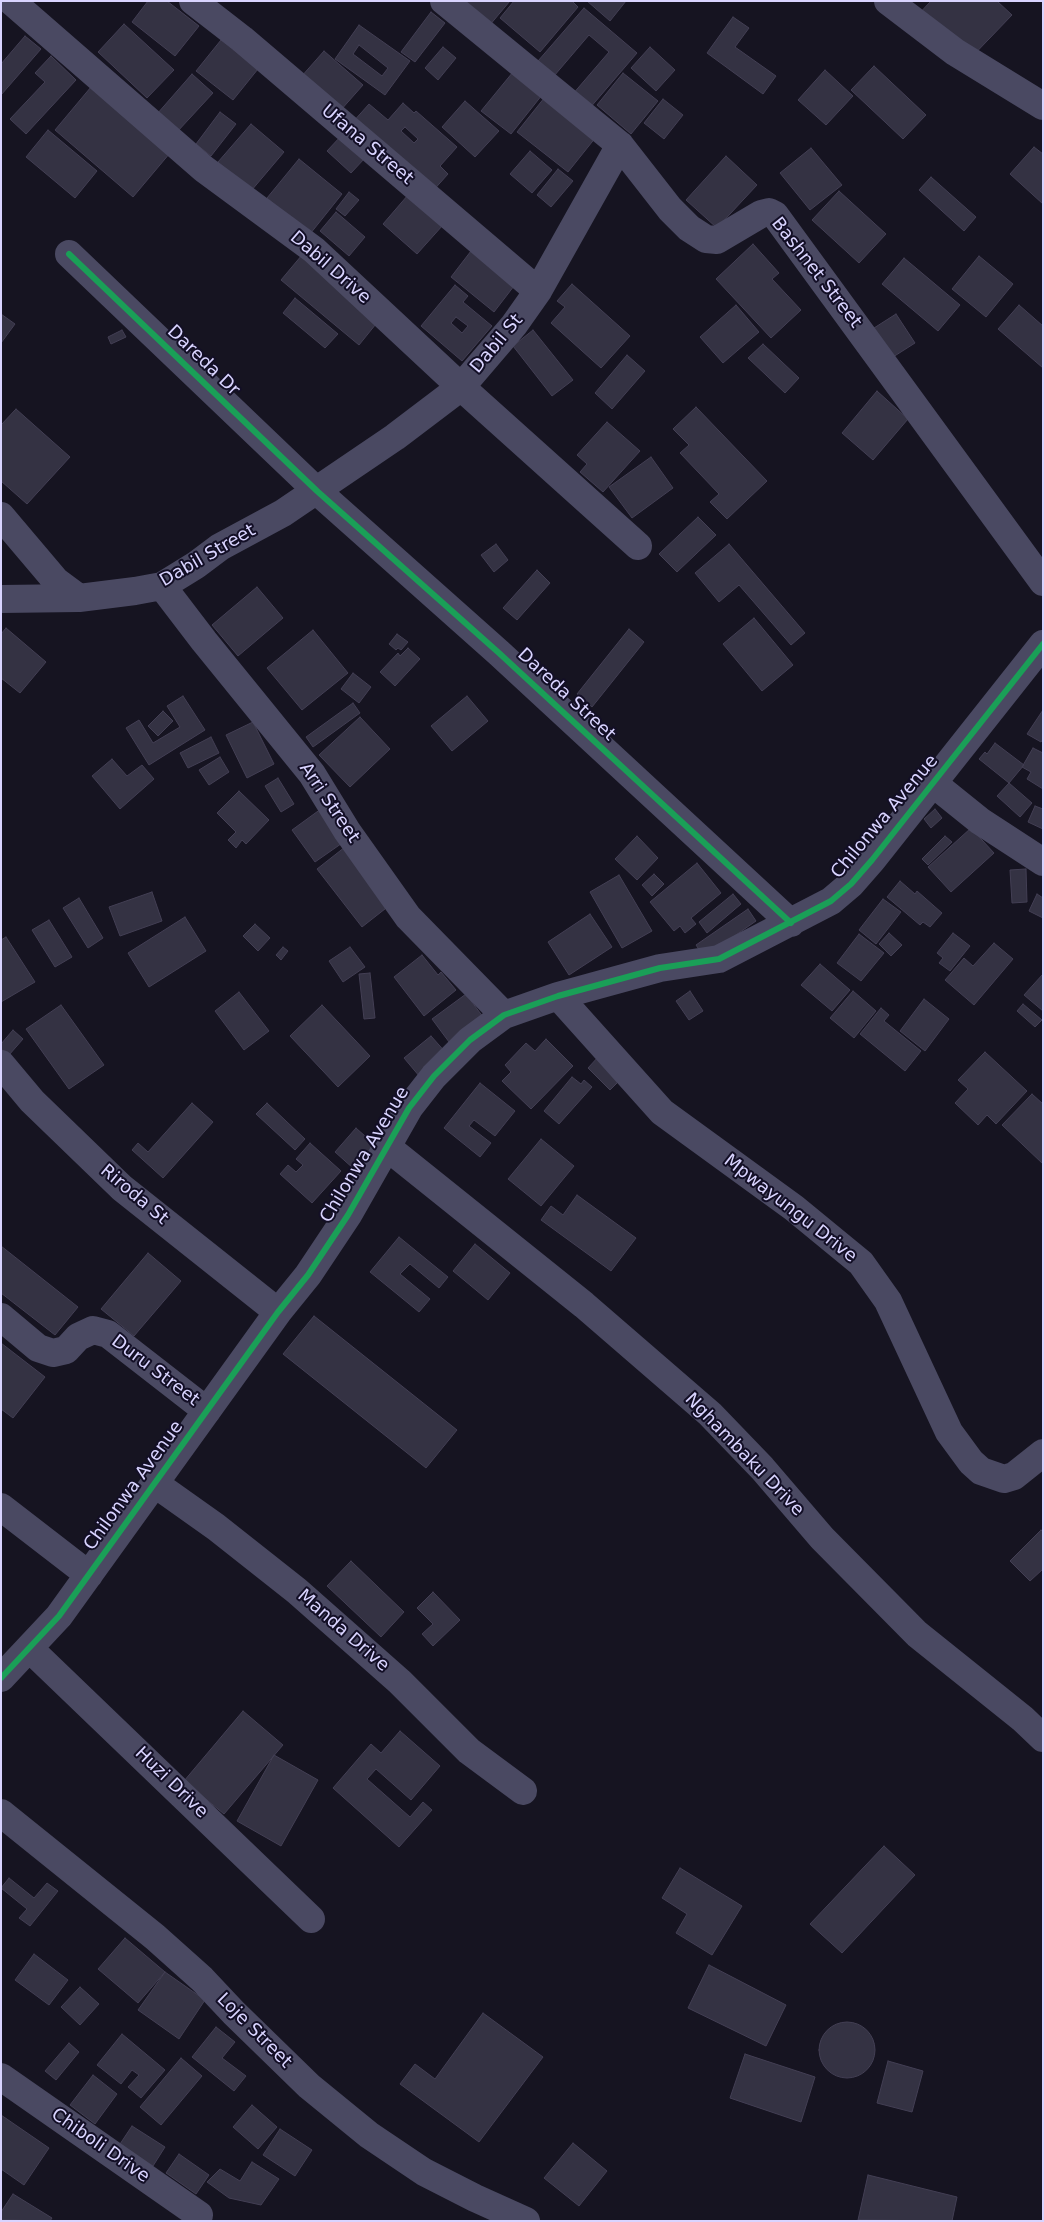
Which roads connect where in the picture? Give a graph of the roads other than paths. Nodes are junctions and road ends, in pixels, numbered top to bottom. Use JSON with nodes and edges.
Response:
{"nodes":[{"id":1,"x":11,"y":1,"type":"edge"},
{"id":2,"x":193,"y":1,"type":"edge"},
{"id":3,"x":444,"y":1,"type":"edge"},
{"id":4,"x":888,"y":1,"type":"edge"},
{"id":5,"x":1043,"y":106,"type":"edge"},
{"id":6,"x":620,"y":145,"type":"junction"},
{"id":7,"x":69,"y":254,"type":"dead end"},
{"id":8,"x":538,"y":291,"type":"junction"},
{"id":9,"x":460,"y":387,"type":"junction"},
{"id":10,"x":317,"y":491,"type":"junction"},
{"id":11,"x":1,"y":516,"type":"edge"},
{"id":12,"x":638,"y":546,"type":"dead end"},
{"id":13,"x":1043,"y":582,"type":"edge"},
{"id":14,"x":162,"y":586,"type":"junction"},
{"id":15,"x":80,"y":598,"type":"junction"},
{"id":16,"x":1,"y":599,"type":"edge"},
{"id":17,"x":1043,"y":644,"type":"edge"},
{"id":18,"x":934,"y":784,"type":"junction"},
{"id":19,"x":1043,"y":862,"type":"edge"},
{"id":20,"x":791,"y":923,"type":"junction"},
{"id":21,"x":558,"y":996,"type":"junction"},
{"id":22,"x":504,"y":1014,"type":"junction"},
{"id":23,"x":1,"y":1064,"type":"edge"},
{"id":24,"x":387,"y":1147,"type":"junction"},
{"id":25,"x":278,"y":1312,"type":"junction"},
{"id":26,"x":1,"y":1317,"type":"edge"},
{"id":27,"x":207,"y":1411,"type":"junction"},
{"id":28,"x":1043,"y":1453,"type":"edge"},
{"id":29,"x":154,"y":1483,"type":"junction"},
{"id":30,"x":1,"y":1507,"type":"edge"},
{"id":31,"x":89,"y":1575,"type":"junction"},
{"id":32,"x":30,"y":1649,"type":"junction"},
{"id":33,"x":1,"y":1678,"type":"edge"},
{"id":34,"x":1043,"y":1738,"type":"edge"},
{"id":35,"x":523,"y":1791,"type":"dead end"},
{"id":36,"x":1,"y":1813,"type":"edge"},
{"id":37,"x":311,"y":1919,"type":"dead end"},
{"id":38,"x":1,"y":2077,"type":"edge"},
{"id":39,"x":198,"y":2215,"type":"dead end"},
{"id":40,"x":526,"y":2221,"type":"edge"}],
"edges":[{"from":1,"to":9,"type":"street","name":"Dabil Drive"},
{"from":2,"to":8,"type":"street","name":"Ufana Street"},
{"from":3,"to":6,"type":"street","name":"Bashnet Street"},
{"from":4,"to":5,"type":"street"},
{"from":6,"to":8,"type":"street","name":"Dabil St"},
{"from":6,"to":13,"type":"street","name":"Bashnet Street"},
{"from":7,"to":10,"type":"street","name":"Dareda Dr"},
{"from":8,"to":9,"type":"street","name":"Dabil St"},
{"from":9,"to":10,"type":"street","name":"Dabil St"},
{"from":9,"to":12,"type":"street","name":"Dabil Drive"},
{"from":10,"to":14,"type":"street","name":"Dabil Street"},
{"from":10,"to":20,"type":"street","name":"Dareda Street"},
{"from":11,"to":15,"type":"street"},
{"from":14,"to":15,"type":"street","name":"Dabil Street"},
{"from":14,"to":22,"type":"street","name":"Arri Street"},
{"from":15,"to":16,"type":"street","name":"Dabil Street"},
{"from":17,"to":18,"type":"street","name":"Chilonwa Avenue"},
{"from":18,"to":19,"type":"street"},
{"from":18,"to":20,"type":"street","name":"Chilonwa Avenue"},
{"from":20,"to":21,"type":"street","name":"Chilonwa Avenue"},
{"from":21,"to":22,"type":"street","name":"Chilonwa Avenue"},
{"from":21,"to":28,"type":"street","name":"Mpwayungu Drive"},
{"from":22,"to":24,"type":"street","name":"Chilonwa Avenue"},
{"from":23,"to":25,"type":"street","name":"Riroda St"},
{"from":24,"to":25,"type":"street","name":"Chilonwa Avenue"},
{"from":24,"to":34,"type":"street","name":"Nghambaku Drive"},
{"from":25,"to":27,"type":"street","name":"Chilonwa Avenue"},
{"from":26,"to":27,"type":"street","name":"Duru Street"},
{"from":27,"to":29,"type":"street","name":"Chilonwa Avenue"},
{"from":29,"to":31,"type":"street","name":"Chilonwa Avenue"},
{"from":29,"to":35,"type":"street","name":"Manda Drive"},
{"from":30,"to":31,"type":"street"},
{"from":31,"to":32,"type":"street","name":"Chilonwa Avenue"},
{"from":32,"to":33,"type":"street","name":"Chilonwa Avenue"},
{"from":32,"to":37,"type":"street","name":"Huzi Drive"},
{"from":36,"to":40,"type":"street","name":"Loje Street"},
{"from":38,"to":39,"type":"street","name":"Chiboli Drive"}]}
